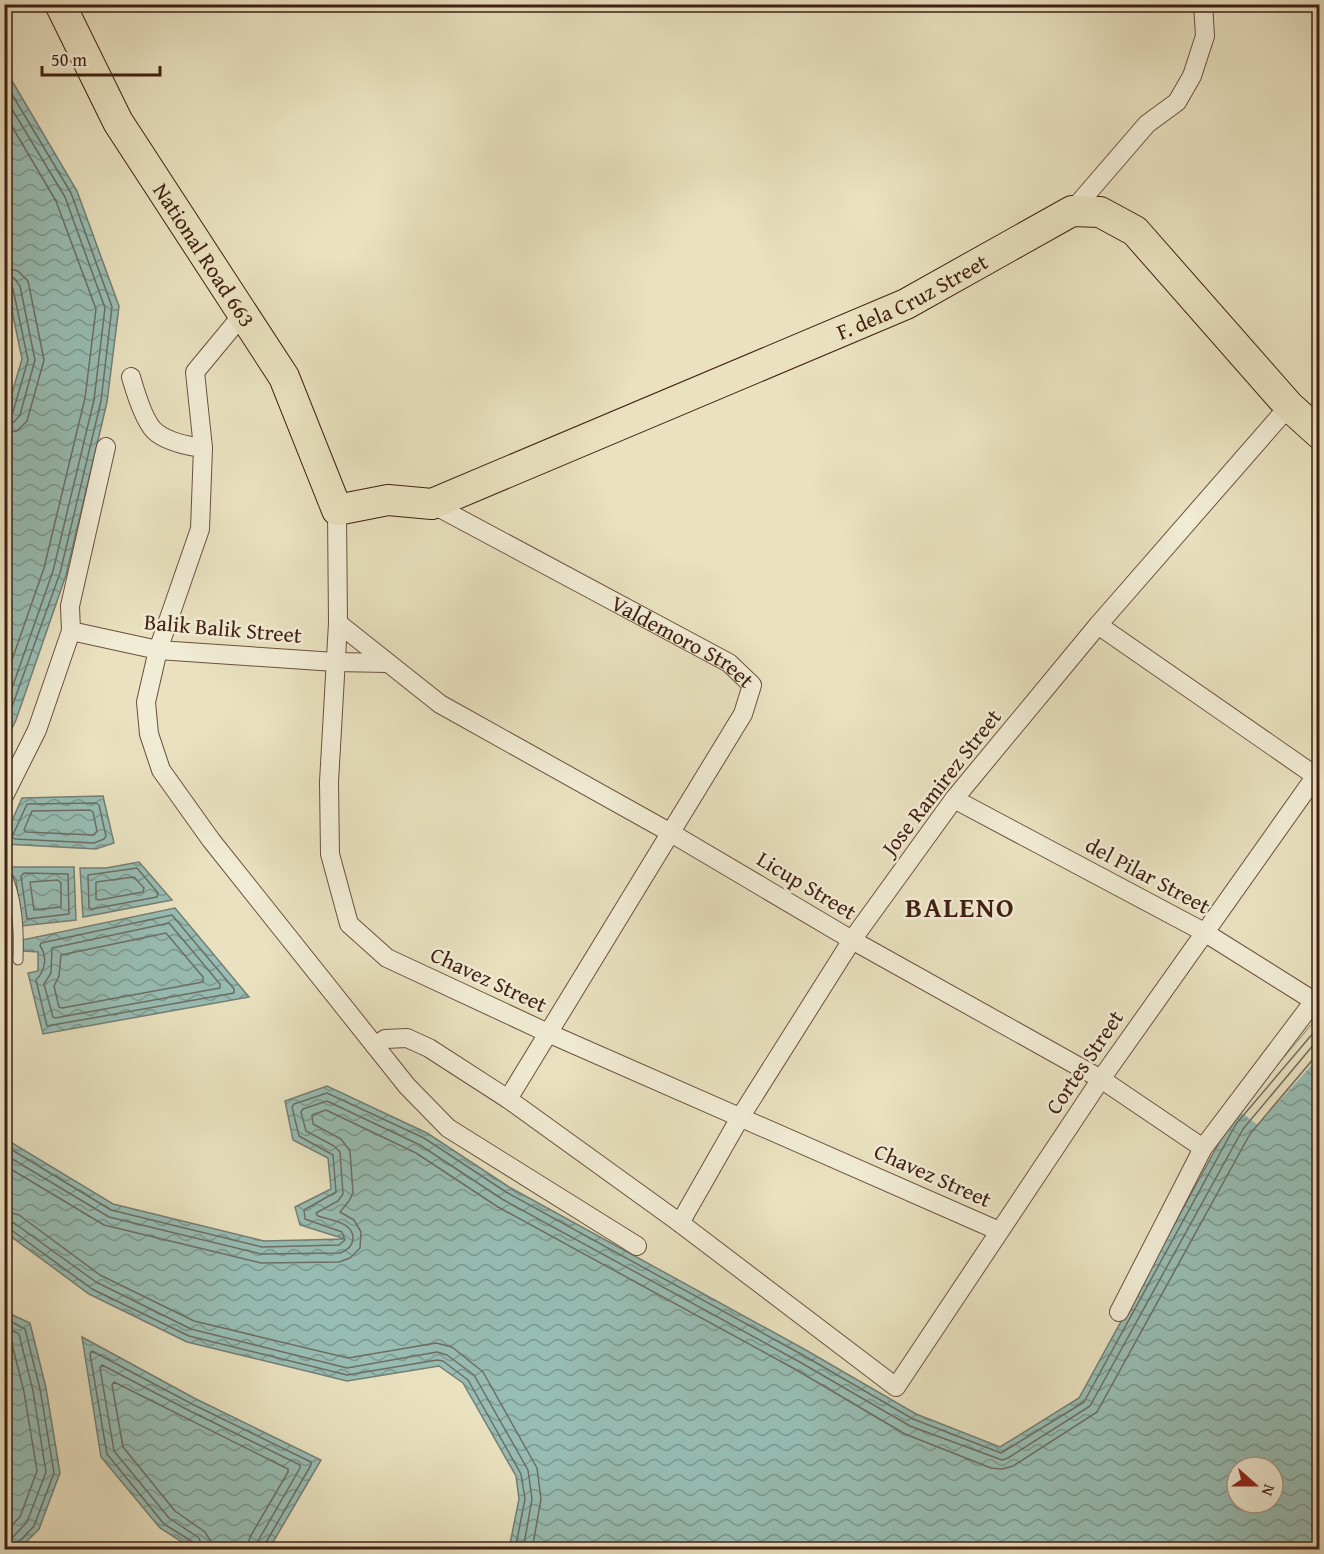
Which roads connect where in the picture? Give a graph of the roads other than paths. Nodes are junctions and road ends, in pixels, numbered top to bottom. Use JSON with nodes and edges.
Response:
{"nodes":[{"id":1,"x":60,"y":4,"type":"edge"},
{"id":2,"x":1203,"y":4,"type":"edge"},
{"id":3,"x":1072,"y":211,"type":"junction"},
{"id":4,"x":243,"y":314,"type":"junction"},
{"id":5,"x":131,"y":377,"type":"dead end"},
{"id":6,"x":1289,"y":406,"type":"junction"},
{"id":7,"x":1320,"y":434,"type":"edge"},
{"id":8,"x":106,"y":447,"type":"dead end"},
{"id":9,"x":202,"y":448,"type":"junction"},
{"id":10,"x":432,"y":504,"type":"junction"},
{"id":11,"x":337,"y":510,"type":"junction"},
{"id":12,"x":338,"y":623,"type":"junction"},
{"id":13,"x":1098,"y":625,"type":"junction"},
{"id":14,"x":71,"y":631,"type":"junction"},
{"id":15,"x":158,"y":650,"type":"junction"},
{"id":16,"x":335,"y":662,"type":"junction"},
{"id":17,"x":388,"y":663,"type":"junction"},
{"id":18,"x":1318,"y":775,"type":"edge"},
{"id":19,"x":4,"y":796,"type":"edge"},
{"id":20,"x":954,"y":799,"type":"junction"},
{"id":21,"x":671,"y":833,"type":"junction"},
{"id":22,"x":4,"y":869,"type":"edge"},
{"id":23,"x":1204,"y":932,"type":"junction"},
{"id":24,"x":852,"y":940,"type":"junction"},
{"id":25,"x":18,"y":960,"type":"dead end"},
{"id":26,"x":1318,"y":1001,"type":"edge"},
{"id":27,"x":548,"y":1034,"type":"junction"},
{"id":28,"x":375,"y":1046,"type":"junction"},
{"id":29,"x":1101,"y":1079,"type":"junction"},
{"id":30,"x":508,"y":1099,"type":"junction"},
{"id":31,"x":741,"y":1116,"type":"junction"},
{"id":32,"x":1203,"y":1148,"type":"junction"},
{"id":33,"x":680,"y":1223,"type":"junction"},
{"id":34,"x":999,"y":1231,"type":"junction"},
{"id":35,"x":638,"y":1246,"type":"dead end"},
{"id":36,"x":1119,"y":1312,"type":"dead end"}],
"edges":[{"from":1,"to":4,"type":"main road","name":"National Road 663"},
{"from":2,"to":3,"type":"street"},
{"from":3,"to":6,"type":"main road"},
{"from":3,"to":10,"type":"main road","name":"F. dela Cruz Street"},
{"from":4,"to":9,"type":"street"},
{"from":4,"to":11,"type":"main road","name":"National Road 663"},
{"from":5,"to":9,"type":"street"},
{"from":6,"to":7,"type":"main road"},
{"from":6,"to":13,"type":"street","name":"Jose Ramirez Street"},
{"from":8,"to":14,"type":"street"},
{"from":9,"to":15,"type":"street"},
{"from":10,"to":11,"type":"main road","name":"Valdemoro Street"},
{"from":10,"to":21,"type":"street","name":"Valdemoro Street"},
{"from":11,"to":12,"type":"street","name":"Chavez Street"},
{"from":12,"to":16,"type":"street","name":"Chavez Street"},
{"from":12,"to":17,"type":"street","name":"Licup Street"},
{"from":13,"to":18,"type":"street"},
{"from":13,"to":20,"type":"street","name":"Jose Ramirez Street"},
{"from":14,"to":15,"type":"street","name":"Balik Balik Street"},
{"from":14,"to":19,"type":"street"},
{"from":15,"to":16,"type":"street","name":"Balik Balik Street"},
{"from":15,"to":28,"type":"street"},
{"from":16,"to":17,"type":"street"},
{"from":16,"to":27,"type":"street","name":"Chavez Street"},
{"from":17,"to":21,"type":"street","name":"Licup Street"},
{"from":18,"to":23,"type":"street","name":"Cortes Street"},
{"from":20,"to":23,"type":"street","name":"del Pilar Street"},
{"from":20,"to":24,"type":"street","name":"Jose Ramirez Street"},
{"from":21,"to":24,"type":"street","name":"Licup Street"},
{"from":21,"to":27,"type":"street","name":"Valdemoro Street"},
{"from":22,"to":25,"type":"lane"},
{"from":23,"to":26,"type":"street","name":"del Pilar Street"},
{"from":23,"to":29,"type":"street","name":"Cortes Street"},
{"from":24,"to":29,"type":"street","name":"Licup Street"},
{"from":24,"to":31,"type":"street","name":"Jose Ramirez Street"},
{"from":26,"to":32,"type":"street"},
{"from":27,"to":30,"type":"street","name":"Valdemoro Street"},
{"from":27,"to":31,"type":"street","name":"Chavez Street"},
{"from":28,"to":30,"type":"street"},
{"from":28,"to":35,"type":"street"},
{"from":29,"to":32,"type":"street","name":"Licup Street"},
{"from":29,"to":34,"type":"street","name":"Cortes Street"},
{"from":30,"to":33,"type":"street"},
{"from":31,"to":33,"type":"street","name":"Jose Ramirez Street"},
{"from":31,"to":34,"type":"street","name":"Chavez Street"},
{"from":32,"to":36,"type":"street"},
{"from":33,"to":34,"type":"street","name":"Cortes Street"}]}
